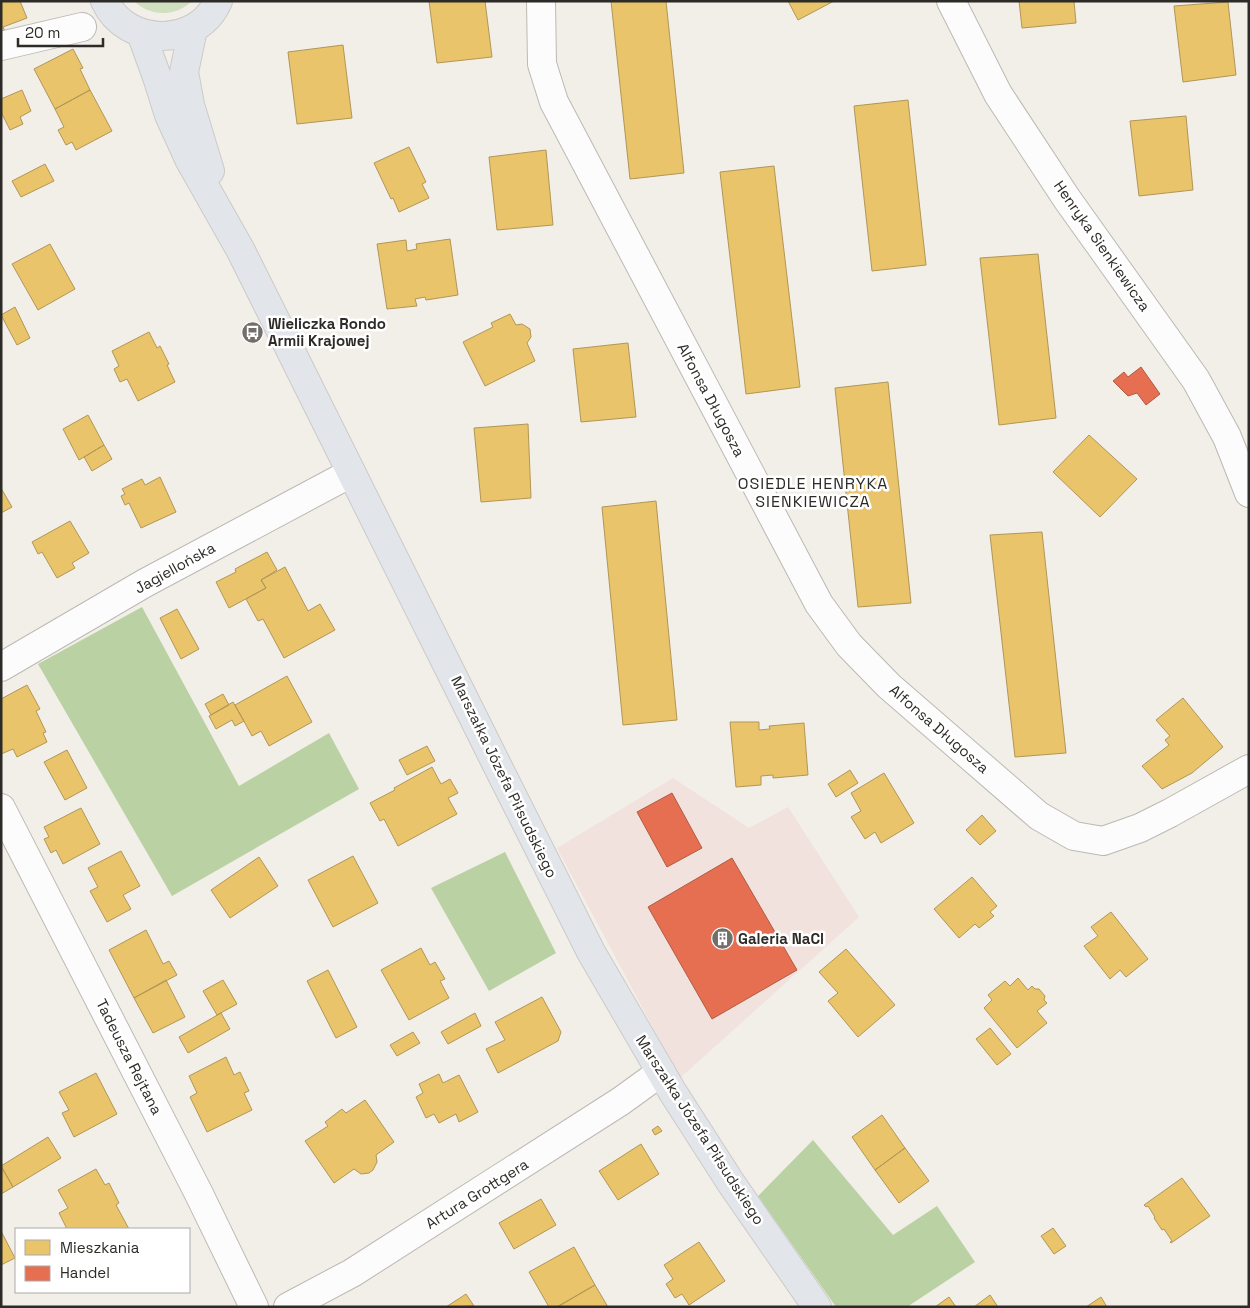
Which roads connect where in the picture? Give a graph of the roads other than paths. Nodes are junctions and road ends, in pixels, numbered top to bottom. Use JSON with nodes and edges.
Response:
{"nodes":[{"id":1,"x":105,"y":1,"type":"edge"},
{"id":2,"x":218,"y":1,"type":"edge"},
{"id":3,"x":541,"y":1,"type":"edge"},
{"id":4,"x":951,"y":1,"type":"edge"},
{"id":5,"x":82,"y":28,"type":"dead end"},
{"id":6,"x":193,"y":29,"type":"junction"},
{"id":7,"x":141,"y":33,"type":"junction"},
{"id":8,"x":1,"y":46,"type":"edge"},
{"id":9,"x":227,"y":225,"type":"junction"},
{"id":10,"x":351,"y":472,"type":"junction"},
{"id":11,"x":1249,"y":493,"type":"edge"},
{"id":12,"x":1,"y":667,"type":"edge"},
{"id":13,"x":1249,"y":769,"type":"edge"},
{"id":14,"x":1,"y":808,"type":"edge"},
{"id":15,"x":661,"y":1072,"type":"junction"},
{"id":16,"x":254,"y":1307,"type":"edge"},
{"id":17,"x":288,"y":1307,"type":"edge"},
{"id":18,"x":817,"y":1307,"type":"edge"}],
"edges":[{"from":1,"to":7,"type":"main road"},
{"from":2,"to":6,"type":"main road"},
{"from":3,"to":13,"type":"street","name":"Alfonsa Długosza"},
{"from":4,"to":11,"type":"street","name":"Henryka Sienkiewicza"},
{"from":5,"to":8,"type":"street"},
{"from":6,"to":7,"type":"main road"},
{"from":6,"to":9,"type":"main road","name":"Marszałka Józefa Piłsudskiego"},
{"from":7,"to":9,"type":"main road","name":"Marszałka Józefa Piłsudskiego"},
{"from":9,"to":10,"type":"main road","name":"Marszałka Józefa Piłsudskiego"},
{"from":10,"to":12,"type":"street","name":"Jagiellońska"},
{"from":10,"to":15,"type":"main road","name":"Marszałka Józefa Piłsudskiego"},
{"from":14,"to":16,"type":"street","name":"Tadeusza Rejtana"},
{"from":15,"to":17,"type":"street","name":"Artura Grottgera"},
{"from":15,"to":18,"type":"main road","name":"Marszałka Józefa Piłsudskiego"}]}
